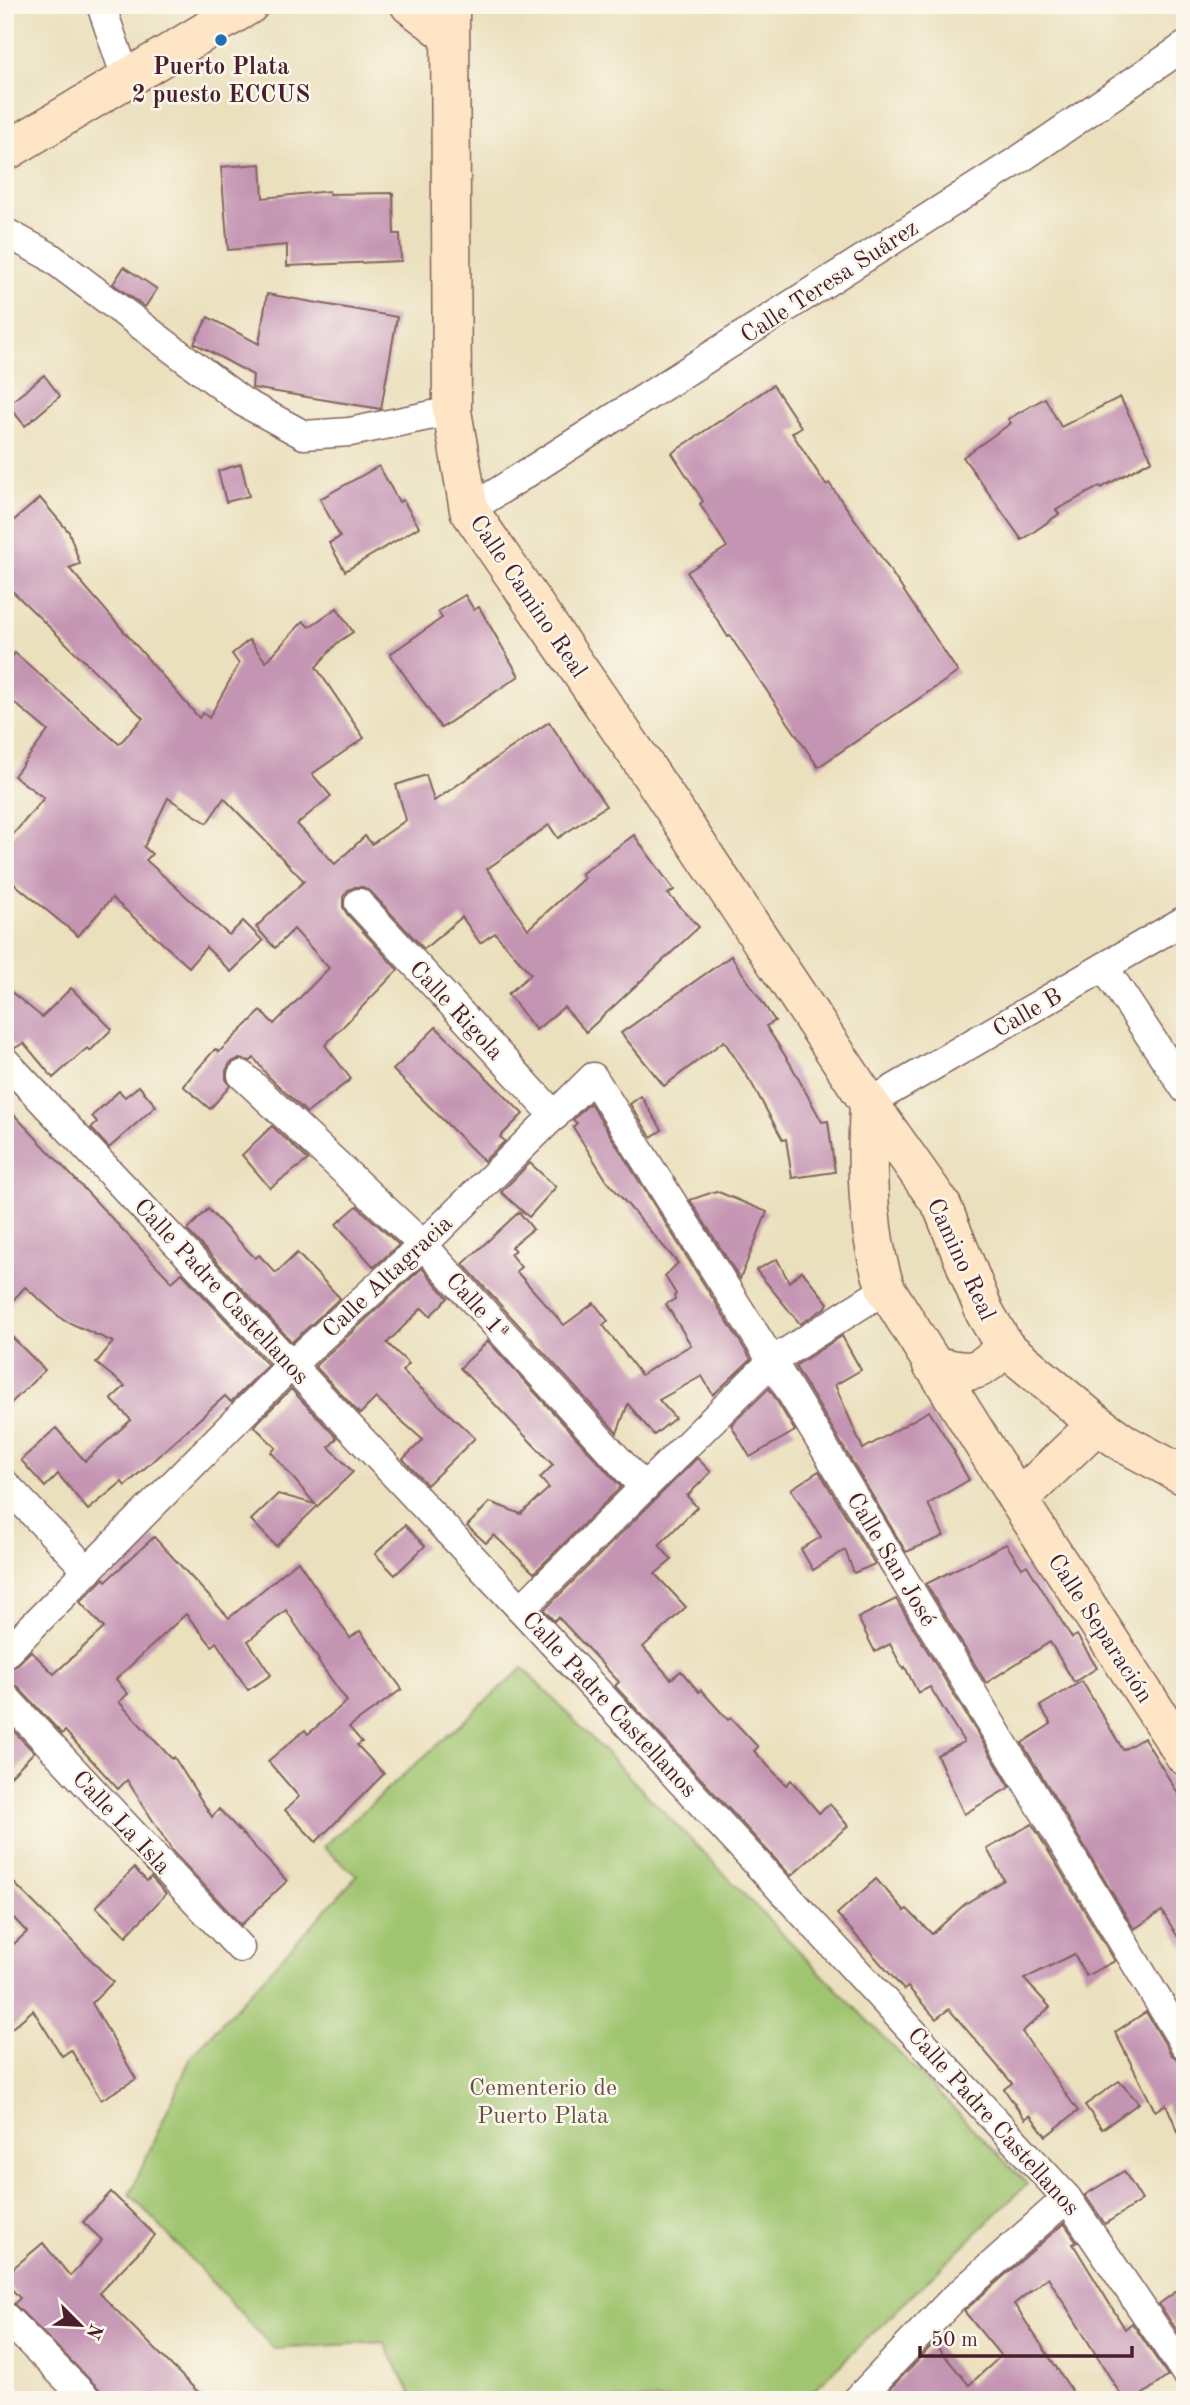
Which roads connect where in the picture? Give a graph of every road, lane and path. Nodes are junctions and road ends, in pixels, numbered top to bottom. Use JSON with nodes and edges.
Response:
{"nodes":[{"id":1,"x":101,"y":5,"type":"edge"},
{"id":2,"x":249,"y":5,"type":"edge"},
{"id":3,"x":410,"y":5,"type":"edge"},
{"id":4,"x":449,"y":20,"type":"edge"},
{"id":5,"x":1185,"y":46,"type":"edge"},
{"id":6,"x":126,"y":78,"type":"junction"},
{"id":7,"x":5,"y":152,"type":"edge"},
{"id":8,"x":5,"y":232,"type":"edge"},
{"id":9,"x":452,"y":411,"type":"junction"},
{"id":10,"x":469,"y":510,"type":"junction"},
{"id":11,"x":359,"y":903,"type":"dead end"},
{"id":12,"x":1185,"y":920,"type":"edge"},
{"id":13,"x":1104,"y":967,"type":"junction"},
{"id":14,"x":5,"y":1061,"type":"edge"},
{"id":15,"x":242,"y":1075,"type":"dead end"},
{"id":16,"x":593,"y":1077,"type":"joint"},
{"id":17,"x":1185,"y":1089,"type":"edge"},
{"id":18,"x":869,"y":1104,"type":"junction"},
{"id":19,"x":555,"y":1116,"type":"junction"},
{"id":20,"x":423,"y":1245,"type":"junction"},
{"id":21,"x":886,"y":1289,"type":"junction"},
{"id":22,"x":1005,"y":1347,"type":"junction"},
{"id":23,"x":772,"y":1361,"type":"junction"},
{"id":24,"x":291,"y":1364,"type":"junction"},
{"id":25,"x":932,"y":1365,"type":"junction"},
{"id":26,"x":1097,"y":1424,"type":"junction"},
{"id":27,"x":1185,"y":1476,"type":"edge"},
{"id":28,"x":5,"y":1484,"type":"edge"},
{"id":29,"x":643,"y":1488,"type":"junction"},
{"id":30,"x":1018,"y":1500,"type":"junction"},
{"id":31,"x":88,"y":1571,"type":"junction"},
{"id":32,"x":521,"y":1609,"type":"junction"},
{"id":33,"x":5,"y":1654,"type":"edge"},
{"id":34,"x":5,"y":1697,"type":"edge"},
{"id":35,"x":1185,"y":1756,"type":"edge"},
{"id":36,"x":240,"y":1948,"type":"dead end"},
{"id":37,"x":1185,"y":2045,"type":"edge"},
{"id":38,"x":1067,"y":2198,"type":"junction"},
{"id":39,"x":11,"y":2334,"type":"edge"},
{"id":40,"x":1185,"y":2372,"type":"edge"},
{"id":41,"x":88,"y":2400,"type":"edge"},
{"id":42,"x":857,"y":2400,"type":"edge"}],
"edges":[{"from":1,"to":6,"type":"street"},
{"from":2,"to":6,"type":"street"},
{"from":3,"to":4,"type":"street"},
{"from":4,"to":9,"type":"street","name":"Calle Camino Real"},
{"from":5,"to":10,"type":"street","name":"Calle Teresa Suárez"},
{"from":6,"to":7,"type":"street"},
{"from":8,"to":9,"type":"street"},
{"from":9,"to":10,"type":"street","name":"Calle Camino Real"},
{"from":10,"to":18,"type":"street","name":"Calle Camino Real"},
{"from":11,"to":19,"type":"street","name":"Calle Rigola"},
{"from":12,"to":13,"type":"street","name":"Calle B"},
{"from":13,"to":17,"type":"street"},
{"from":13,"to":18,"type":"street","name":"Calle B"},
{"from":14,"to":24,"type":"street","name":"Calle Padre Castellanos"},
{"from":15,"to":20,"type":"street","name":"Calle 1ª"},
{"from":16,"to":19,"type":"street","name":"Calle Altagracia"},
{"from":16,"to":23,"type":"street","name":"Calle San José"},
{"from":18,"to":21,"type":"street","name":"Calle Separación"},
{"from":18,"to":22,"type":"street","name":"Camino Real"},
{"from":19,"to":20,"type":"street","name":"Calle Altagracia"},
{"from":20,"to":24,"type":"street","name":"Calle Altagracia"},
{"from":20,"to":29,"type":"street","name":"Calle 1ª"},
{"from":21,"to":23,"type":"street"},
{"from":21,"to":25,"type":"street","name":"Calle Separación"},
{"from":22,"to":25,"type":"street"},
{"from":22,"to":26,"type":"street","name":"Camino Real"},
{"from":23,"to":29,"type":"street"},
{"from":23,"to":37,"type":"street","name":"Calle San José"},
{"from":24,"to":31,"type":"street","name":"Calle Altagracia"},
{"from":24,"to":32,"type":"street","name":"Calle Padre Castellanos"},
{"from":25,"to":30,"type":"street","name":"Calle Separación"},
{"from":26,"to":27,"type":"street","name":"Camino Real"},
{"from":26,"to":30,"type":"street"},
{"from":28,"to":31,"type":"street"},
{"from":29,"to":32,"type":"street"},
{"from":30,"to":35,"type":"street","name":"Calle Separación"},
{"from":31,"to":33,"type":"street","name":"Calle Altagracia"},
{"from":32,"to":38,"type":"street","name":"Calle Padre Castellanos"},
{"from":34,"to":36,"type":"street","name":"Calle La Isla"},
{"from":38,"to":40,"type":"street","name":"Calle Padre Castellanos"},
{"from":38,"to":42,"type":"street"},
{"from":39,"to":41,"type":"street"}]}
